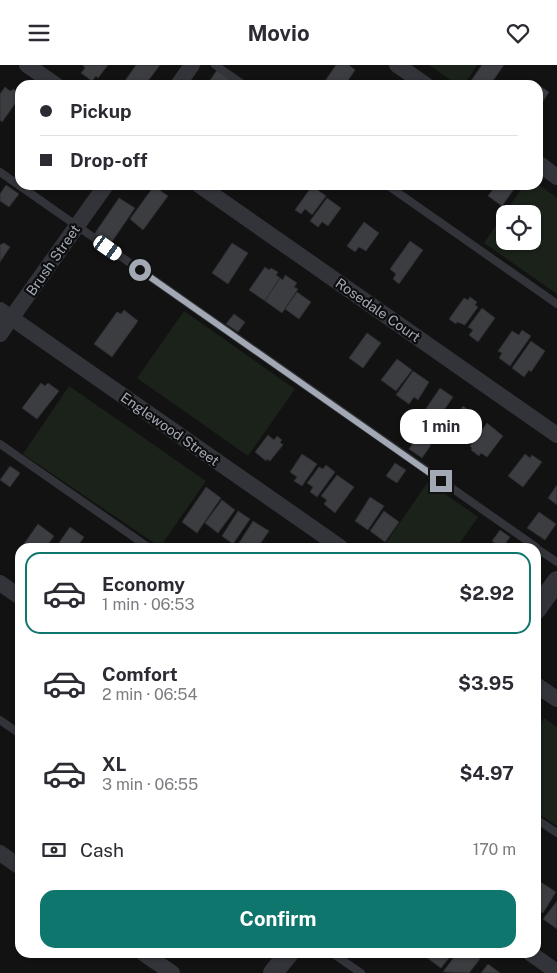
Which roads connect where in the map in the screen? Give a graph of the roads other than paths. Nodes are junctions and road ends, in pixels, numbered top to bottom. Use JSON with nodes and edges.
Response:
{"nodes":[{"id":1,"x":27,"y":65,"type":"edge"},
{"id":2,"x":192,"y":65,"type":"edge"},
{"id":3,"x":215,"y":65,"type":"edge"},
{"id":4,"x":397,"y":65,"type":"edge"},
{"id":5,"x":49,"y":80,"type":"edge"},
{"id":6,"x":182,"y":80,"type":"edge"},
{"id":7,"x":237,"y":80,"type":"edge"},
{"id":8,"x":419,"y":80,"type":"edge"},
{"id":9,"x":543,"y":167,"type":"edge"},
{"id":10,"x":0,"y":172,"type":"edge"},
{"id":11,"x":557,"y":177,"type":"edge"},
{"id":12,"x":15,"y":183,"type":"edge"},
{"id":13,"x":26,"y":190,"type":"edge"},
{"id":14,"x":102,"y":190,"type":"edge"},
{"id":15,"x":206,"y":190,"type":"edge"},
{"id":16,"x":394,"y":190,"type":"edge"},
{"id":17,"x":77,"y":226,"type":"junction"},
{"id":18,"x":557,"y":304,"type":"edge"},
{"id":19,"x":6,"y":314,"type":"edge"},
{"id":20,"x":0,"y":334,"type":"edge"},
{"id":21,"x":557,"y":435,"type":"edge"},
{"id":22,"x":0,"y":443,"type":"edge"},
{"id":23,"x":142,"y":543,"type":"edge"},
{"id":24,"x":334,"y":543,"type":"edge"},
{"id":25,"x":529,"y":543,"type":"edge"},
{"id":26,"x":541,"y":551,"type":"edge"},
{"id":27,"x":557,"y":562,"type":"edge"},
{"id":28,"x":557,"y":581,"type":"edge"},
{"id":29,"x":0,"y":583,"type":"edge"},
{"id":30,"x":15,"y":594,"type":"edge"},
{"id":31,"x":541,"y":603,"type":"edge"},
{"id":32,"x":541,"y":688,"type":"edge"},
{"id":33,"x":557,"y":699,"type":"edge"},
{"id":34,"x":0,"y":720,"type":"edge"},
{"id":35,"x":15,"y":730,"type":"edge"},
{"id":36,"x":541,"y":822,"type":"edge"},
{"id":37,"x":557,"y":833,"type":"edge"},
{"id":38,"x":0,"y":853,"type":"edge"},
{"id":39,"x":15,"y":864,"type":"edge"},
{"id":40,"x":150,"y":958,"type":"edge"},
{"id":41,"x":284,"y":958,"type":"edge"},
{"id":42,"x":339,"y":958,"type":"edge"},
{"id":43,"x":537,"y":958,"type":"edge"},
{"id":44,"x":557,"y":972,"type":"edge"},
{"id":45,"x":172,"y":973,"type":"edge"},
{"id":46,"x":274,"y":973,"type":"edge"},
{"id":47,"x":361,"y":973,"type":"edge"}],
"edges":[{"from":1,"to":5,"type":"street"},
{"from":2,"to":6,"type":"street"},
{"from":3,"to":7,"type":"lane"},
{"from":4,"to":8,"type":"street"},
{"from":9,"to":11,"type":"street"},
{"from":10,"to":12,"type":"lane"},
{"from":13,"to":17,"type":"lane"},
{"from":14,"to":17,"type":"street","name":"Brush Street"},
{"from":15,"to":21,"type":"street","name":"Rosedale Court"},
{"from":16,"to":18,"type":"lane"},
{"from":17,"to":19,"type":"street","name":"Brush Street"},
{"from":17,"to":25,"type":"lane"},
{"from":19,"to":20,"type":"street","name":"Brush Street"},
{"from":19,"to":24,"type":"street","name":"Englewood Street"},
{"from":22,"to":23,"type":"lane"},
{"from":26,"to":27,"type":"lane"},
{"from":28,"to":31,"type":"street"},
{"from":29,"to":30,"type":"street"},
{"from":32,"to":33,"type":"street"},
{"from":34,"to":35,"type":"lane"},
{"from":36,"to":37,"type":"lane"},
{"from":38,"to":39,"type":"street"},
{"from":40,"to":45,"type":"street"},
{"from":41,"to":46,"type":"street"},
{"from":42,"to":47,"type":"lane"},
{"from":43,"to":44,"type":"street"}]}
